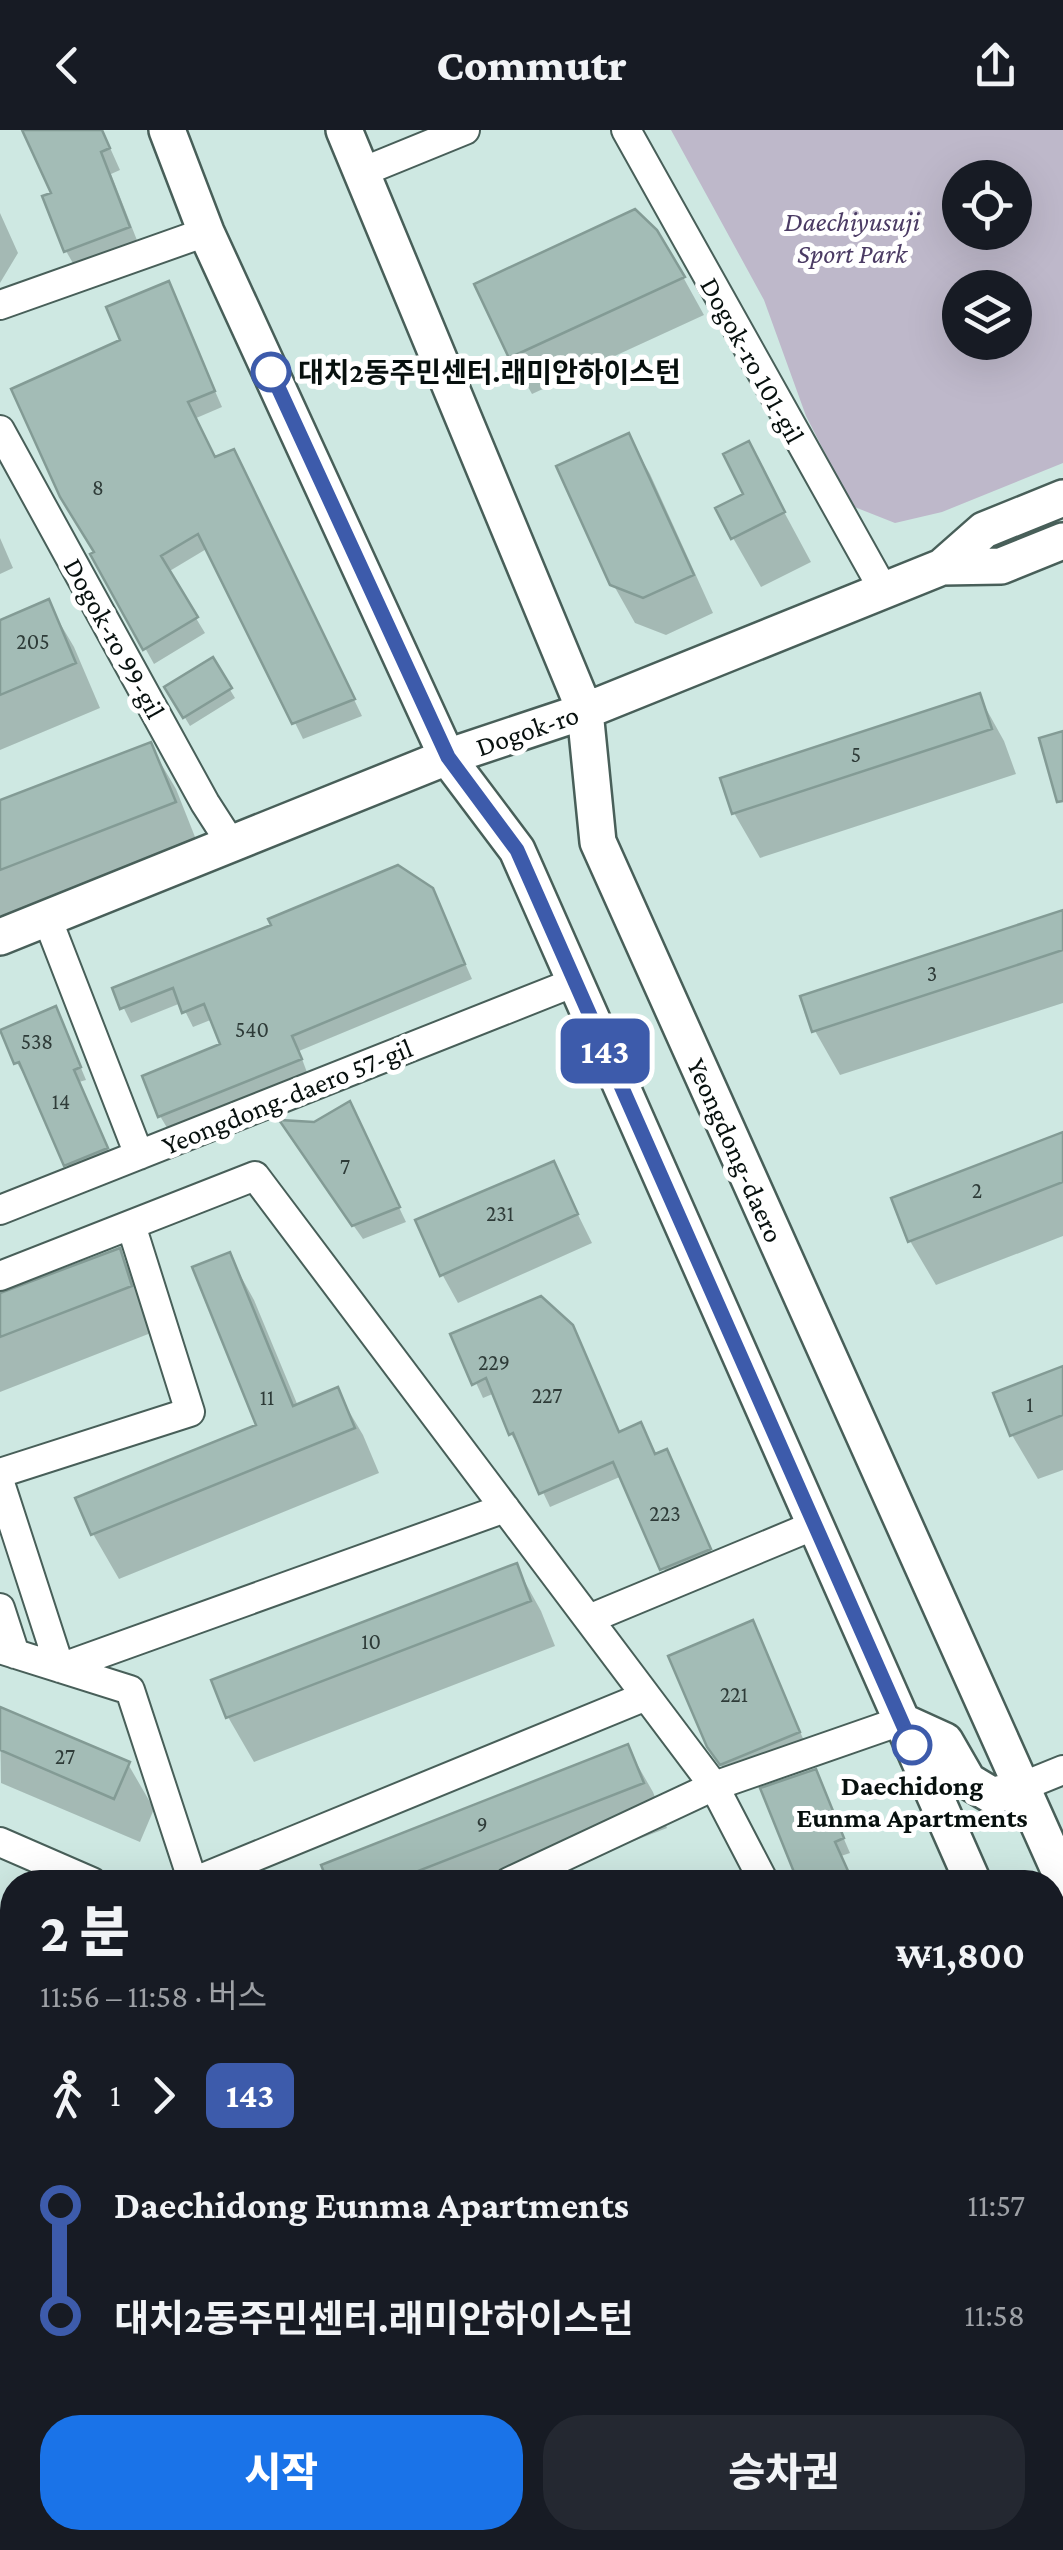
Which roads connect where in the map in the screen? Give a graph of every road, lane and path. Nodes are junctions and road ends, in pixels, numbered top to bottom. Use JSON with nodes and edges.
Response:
{"nodes":[{"id":1,"x":167,"y":130,"type":"edge"},
{"id":2,"x":344,"y":130,"type":"edge"},
{"id":3,"x":465,"y":130,"type":"edge"},
{"id":4,"x":626,"y":130,"type":"edge"},
{"id":5,"x":362,"y":172,"type":"junction"},
{"id":6,"x":206,"y":232,"type":"junction"},
{"id":7,"x":0,"y":306,"type":"edge"},
{"id":8,"x":0,"y":430,"type":"edge"},
{"id":9,"x":1063,"y":498,"type":"edge"},
{"id":10,"x":1063,"y":540,"type":"edge"},
{"id":11,"x":942,"y":567,"type":"junction"},
{"id":12,"x":883,"y":589,"type":"junction"},
{"id":13,"x":585,"y":711,"type":"junction"},
{"id":14,"x":448,"y":757,"type":"junction"},
{"id":15,"x":232,"y":845,"type":"junction"},
{"id":16,"x":47,"y":918,"type":"junction"},
{"id":17,"x":0,"y":937,"type":"edge"},
{"id":18,"x":575,"y":982,"type":"junction"},
{"id":19,"x":139,"y":1155,"type":"junction"},
{"id":20,"x":0,"y":1210,"type":"edge"},
{"id":21,"x":130,"y":1225,"type":"junction"},
{"id":22,"x":0,"y":1276,"type":"edge"},
{"id":23,"x":0,"y":1473,"type":"edge"},
{"id":24,"x":0,"y":1483,"type":"edge"},
{"id":25,"x":505,"y":1508,"type":"junction"},
{"id":26,"x":815,"y":1524,"type":"junction"},
{"id":27,"x":0,"y":1608,"type":"edge"},
{"id":28,"x":589,"y":1619,"type":"junction"},
{"id":29,"x":132,"y":1642,"type":"junction"},
{"id":30,"x":7,"y":1651,"type":"edge"},
{"id":31,"x":60,"y":1668,"type":"junction"},
{"id":32,"x":130,"y":1690,"type":"junction"},
{"id":33,"x":646,"y":1696,"type":"junction"},
{"id":34,"x":901,"y":1721,"type":"junction"},
{"id":35,"x":1063,"y":1770,"type":"edge"},
{"id":36,"x":714,"y":1786,"type":"junction"},
{"id":37,"x":1020,"y":1787,"type":"junction"},
{"id":38,"x":0,"y":1842,"type":"edge"},
{"id":39,"x":64,"y":1870,"type":"edge"},
{"id":40,"x":189,"y":1870,"type":"edge"},
{"id":41,"x":222,"y":1870,"type":"edge"},
{"id":42,"x":535,"y":1870,"type":"edge"},
{"id":43,"x":758,"y":1870,"type":"edge"},
{"id":44,"x":967,"y":1870,"type":"edge"},
{"id":45,"x":1059,"y":1870,"type":"edge"}],
"edges":[{"from":1,"to":6,"type":"main road"},
{"from":2,"to":5,"type":"main road","name":"Yeongdong-daero"},
{"from":3,"to":5,"type":"street"},
{"from":4,"to":12,"type":"street","name":"Dogok-ro 101-gil"},
{"from":5,"to":13,"type":"main road","name":"Yeongdong-daero"},
{"from":6,"to":7,"type":"street"},
{"from":6,"to":14,"type":"main road"},
{"from":8,"to":15,"type":"street","name":"Dogok-ro 99-gil"},
{"from":9,"to":11,"type":"main road","name":"Dogok-ro"},
{"from":10,"to":11,"type":"main road","name":"Dogok-ro"},
{"from":11,"to":12,"type":"main road","name":"Dogok-ro"},
{"from":12,"to":13,"type":"main road","name":"Dogok-ro"},
{"from":13,"to":14,"type":"main road","name":"Dogok-ro"},
{"from":13,"to":37,"type":"main road","name":"Yeongdong-daero"},
{"from":14,"to":15,"type":"main road","name":"Dogok-ro"},
{"from":14,"to":18,"type":"main road"},
{"from":15,"to":16,"type":"main road","name":"Dogok-ro"},
{"from":16,"to":17,"type":"main road","name":"Dogok-ro"},
{"from":16,"to":19,"type":"street"},
{"from":18,"to":19,"type":"street","name":"Yeongdong-daero 57-gil"},
{"from":18,"to":26,"type":"main road"},
{"from":19,"to":20,"type":"street","name":"Yeongdong-daero 57-gil"},
{"from":21,"to":22,"type":"street"},
{"from":21,"to":23,"type":"street"},
{"from":21,"to":25,"type":"street"},
{"from":24,"to":31,"type":"street"},
{"from":25,"to":28,"type":"street"},
{"from":25,"to":29,"type":"street"},
{"from":26,"to":28,"type":"street"},
{"from":26,"to":34,"type":"main road"},
{"from":27,"to":30,"type":"street"},
{"from":28,"to":33,"type":"street"},
{"from":29,"to":31,"type":"street"},
{"from":29,"to":32,"type":"street"},
{"from":30,"to":31,"type":"street"},
{"from":31,"to":32,"type":"street"},
{"from":32,"to":40,"type":"street"},
{"from":33,"to":36,"type":"street"},
{"from":33,"to":41,"type":"street"},
{"from":34,"to":36,"type":"street"},
{"from":34,"to":37,"type":"main road"},
{"from":34,"to":44,"type":"main road"},
{"from":35,"to":37,"type":"street"},
{"from":36,"to":42,"type":"street"},
{"from":36,"to":43,"type":"street"},
{"from":37,"to":45,"type":"main road","name":"Yeongdong-daero"},
{"from":38,"to":39,"type":"street"}]}
